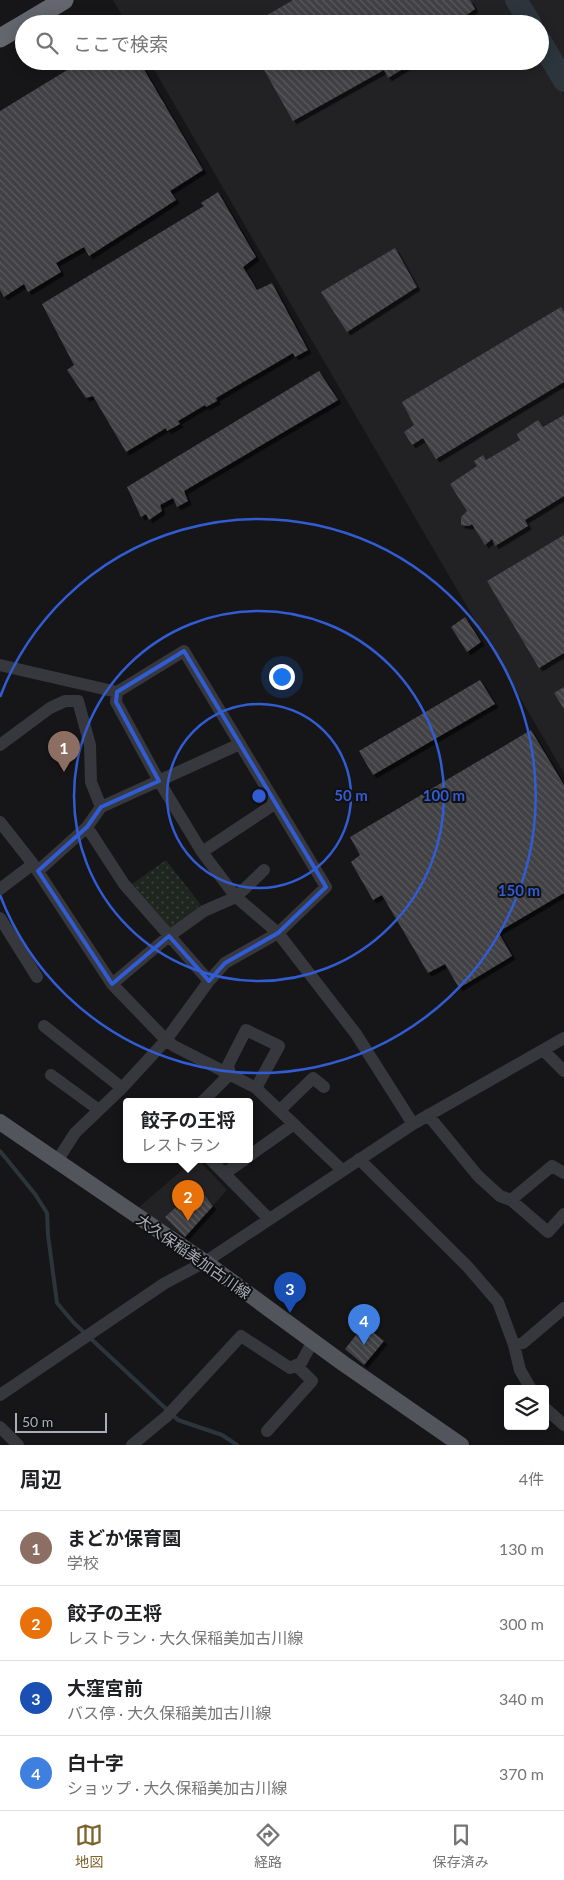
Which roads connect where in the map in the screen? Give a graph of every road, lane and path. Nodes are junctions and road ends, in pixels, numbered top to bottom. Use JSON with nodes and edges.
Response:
{"nodes":[{"id":1,"x":64,"y":0,"type":"edge"},
{"id":2,"x":39,"y":15,"type":"edge"},
{"id":3,"x":15,"y":29,"type":"edge"},
{"id":4,"x":0,"y":38,"type":"edge"},
{"id":5,"x":0,"y":665,"type":"edge"},
{"id":6,"x":71,"y":681,"type":"junction"},
{"id":7,"x":117,"y":692,"type":"junction"},
{"id":8,"x":65,"y":701,"type":"junction"},
{"id":9,"x":240,"y":744,"type":"junction"},
{"id":10,"x":0,"y":745,"type":"edge"},
{"id":11,"x":159,"y":781,"type":"junction"},
{"id":12,"x":276,"y":803,"type":"junction"},
{"id":13,"x":101,"y":807,"type":"junction"},
{"id":14,"x":0,"y":822,"type":"edge"},
{"id":15,"x":87,"y":827,"type":"junction"},
{"id":16,"x":202,"y":852,"type":"junction"},
{"id":17,"x":35,"y":868,"type":"junction"},
{"id":18,"x":264,"y":870,"type":"dead end"},
{"id":19,"x":0,"y":889,"type":"edge"},
{"id":20,"x":236,"y":897,"type":"junction"},
{"id":21,"x":0,"y":918,"type":"edge"},
{"id":22,"x":278,"y":933,"type":"junction"},
{"id":23,"x":169,"y":936,"type":"junction"},
{"id":24,"x":37,"y":977,"type":"dead end"},
{"id":25,"x":209,"y":981,"type":"junction"},
{"id":26,"x":112,"y":984,"type":"junction"},
{"id":27,"x":44,"y":1026,"type":"dead end"},
{"id":28,"x":564,"y":1038,"type":"edge"},
{"id":29,"x":166,"y":1040,"type":"junction"},
{"id":30,"x":543,"y":1050,"type":"junction"},
{"id":31,"x":564,"y":1071,"type":"edge"},
{"id":32,"x":230,"y":1074,"type":"junction"},
{"id":33,"x":51,"y":1075,"type":"dead end"},
{"id":34,"x":324,"y":1087,"type":"dead end"},
{"id":35,"x":122,"y":1088,"type":"junction"},
{"id":36,"x":256,"y":1088,"type":"junction"},
{"id":37,"x":206,"y":1098,"type":"edge"},
{"id":38,"x":99,"y":1110,"type":"junction"},
{"id":39,"x":280,"y":1110,"type":"junction"},
{"id":40,"x":428,"y":1115,"type":"junction"},
{"id":41,"x":0,"y":1122,"type":"edge"},
{"id":42,"x":294,"y":1124,"type":"junction"},
{"id":43,"x":413,"y":1124,"type":"junction"},
{"id":44,"x":253,"y":1153,"type":"edge"},
{"id":45,"x":359,"y":1159,"type":"junction"},
{"id":46,"x":57,"y":1161,"type":"junction"},
{"id":47,"x":214,"y":1163,"type":"edge"},
{"id":48,"x":240,"y":1163,"type":"edge"},
{"id":49,"x":342,"y":1170,"type":"junction"},
{"id":50,"x":225,"y":1173,"type":"junction"},
{"id":51,"x":564,"y":1173,"type":"edge"},
{"id":52,"x":511,"y":1200,"type":"junction"},
{"id":53,"x":564,"y":1214,"type":"edge"},
{"id":54,"x":269,"y":1219,"type":"junction"},
{"id":55,"x":205,"y":1262,"type":"junction"},
{"id":56,"x":564,"y":1308,"type":"edge"},
{"id":57,"x":313,"y":1341,"type":"junction"},
{"id":58,"x":514,"y":1345,"type":"junction"},
{"id":59,"x":296,"y":1365,"type":"junction"},
{"id":60,"x":529,"y":1385,"type":"edge"},
{"id":61,"x":0,"y":1395,"type":"edge"},
{"id":62,"x":549,"y":1412,"type":"edge"},
{"id":63,"x":564,"y":1426,"type":"edge"},
{"id":64,"x":0,"y":1427,"type":"edge"},
{"id":65,"x":266,"y":1431,"type":"dead end"},
{"id":66,"x":135,"y":1444,"type":"edge"},
{"id":67,"x":18,"y":1445,"type":"edge"},
{"id":68,"x":461,"y":1445,"type":"edge"}],
"edges":[{"from":1,"to":2,"type":"highway"},
{"from":3,"to":4,"type":"highway"},
{"from":5,"to":6,"type":"street"},
{"from":6,"to":7,"type":"street"},
{"from":6,"to":8,"type":"street"},
{"from":7,"to":9,"type":"street"},
{"from":7,"to":11,"type":"street"},
{"from":8,"to":10,"type":"street"},
{"from":8,"to":13,"type":"street"},
{"from":9,"to":11,"type":"street"},
{"from":9,"to":12,"type":"street"},
{"from":11,"to":13,"type":"street"},
{"from":11,"to":16,"type":"street"},
{"from":12,"to":16,"type":"street"},
{"from":12,"to":22,"type":"street"},
{"from":13,"to":15,"type":"street"},
{"from":14,"to":17,"type":"street"},
{"from":15,"to":17,"type":"street"},
{"from":15,"to":23,"type":"street"},
{"from":16,"to":20,"type":"street"},
{"from":17,"to":19,"type":"street"},
{"from":17,"to":26,"type":"street"},
{"from":18,"to":20,"type":"street"},
{"from":20,"to":22,"type":"street"},
{"from":20,"to":23,"type":"street"},
{"from":21,"to":24,"type":"street"},
{"from":22,"to":25,"type":"street"},
{"from":22,"to":43,"type":"street"},
{"from":23,"to":25,"type":"street"},
{"from":23,"to":26,"type":"street"},
{"from":25,"to":29,"type":"street"},
{"from":26,"to":29,"type":"street"},
{"from":27,"to":35,"type":"street"},
{"from":28,"to":30,"type":"street"},
{"from":29,"to":32,"type":"street"},
{"from":29,"to":35,"type":"street"},
{"from":30,"to":31,"type":"street"},
{"from":30,"to":40,"type":"street"},
{"from":32,"to":36,"type":"street"},
{"from":32,"to":36,"type":"street"},
{"from":32,"to":37,"type":"street"},
{"from":33,"to":38,"type":"street"},
{"from":34,"to":39,"type":"street"},
{"from":35,"to":38,"type":"street"},
{"from":36,"to":39,"type":"street"},
{"from":38,"to":46,"type":"street"},
{"from":39,"to":42,"type":"street"},
{"from":40,"to":43,"type":"street"},
{"from":40,"to":52,"type":"street"},
{"from":41,"to":46,"type":"main road","name":"大久保稲美加古川線"},
{"from":42,"to":44,"type":"street"},
{"from":42,"to":49,"type":"street"},
{"from":43,"to":45,"type":"street"},
{"from":45,"to":49,"type":"street"},
{"from":45,"to":58,"type":"street"},
{"from":46,"to":55,"type":"main road","name":"大久保稲美加古川線"},
{"from":47,"to":50,"type":"street"},
{"from":48,"to":50,"type":"street"},
{"from":49,"to":54,"type":"street"},
{"from":50,"to":54,"type":"street"},
{"from":51,"to":52,"type":"street"},
{"from":52,"to":53,"type":"street"},
{"from":54,"to":55,"type":"street"},
{"from":55,"to":57,"type":"main road","name":"大久保稲美加古川線"},
{"from":55,"to":61,"type":"street"},
{"from":56,"to":58,"type":"street"},
{"from":57,"to":59,"type":"street"},
{"from":57,"to":68,"type":"main road","name":"大久保稲美加古川線"},
{"from":58,"to":60,"type":"street"},
{"from":59,"to":65,"type":"street"},
{"from":59,"to":66,"type":"street"},
{"from":62,"to":63,"type":"street"},
{"from":64,"to":67,"type":"street"}]}
